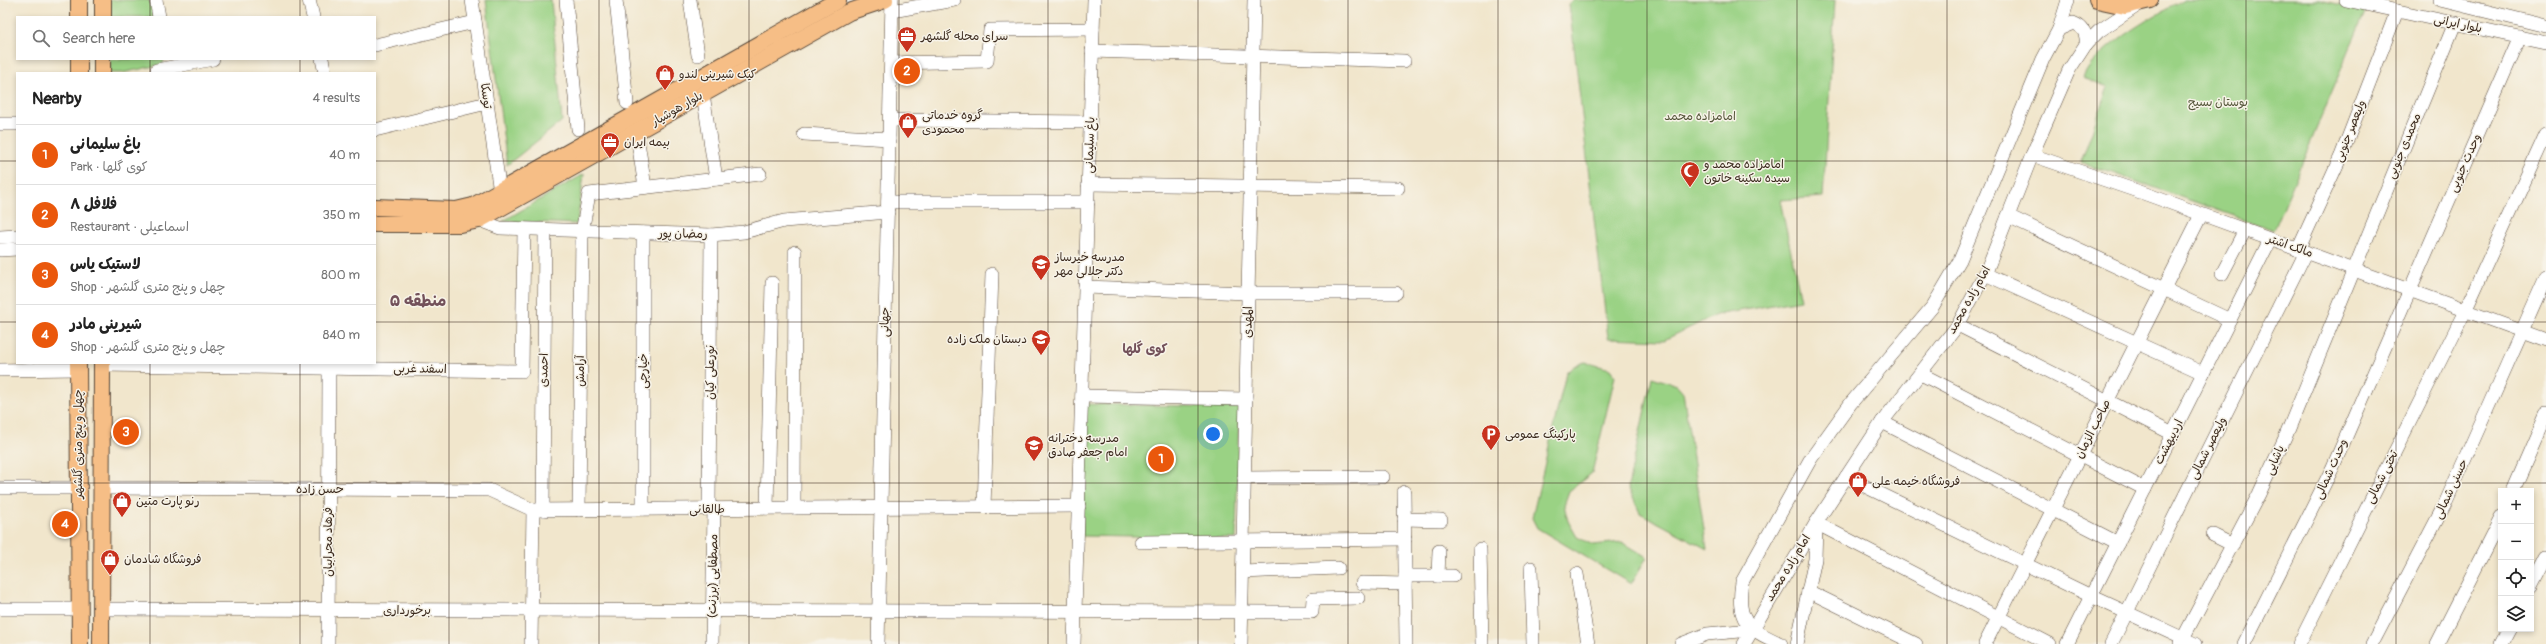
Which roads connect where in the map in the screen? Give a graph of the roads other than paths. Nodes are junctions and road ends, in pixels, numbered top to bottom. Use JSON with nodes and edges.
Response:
{"nodes":[{"id":1,"x":79,"y":0,"type":"edge"},
{"id":2,"x":103,"y":0,"type":"edge"},
{"id":3,"x":156,"y":0,"type":"edge"},
{"id":4,"x":309,"y":0,"type":"edge"},
{"id":5,"x":472,"y":0,"type":"edge"},
{"id":6,"x":566,"y":0,"type":"edge"},
{"id":7,"x":616,"y":0,"type":"edge"},
{"id":8,"x":690,"y":0,"type":"edge"},
{"id":9,"x":838,"y":0,"type":"edge"},
{"id":10,"x":954,"y":0,"type":"edge"},
{"id":11,"x":1094,"y":0,"type":"edge"},
{"id":12,"x":1254,"y":0,"type":"edge"},
{"id":13,"x":2068,"y":0,"type":"edge"},
{"id":14,"x":2097,"y":0,"type":"edge"},
{"id":15,"x":2346,"y":0,"type":"edge"},
{"id":16,"x":2440,"y":0,"type":"edge"},
{"id":17,"x":2144,"y":2,"type":"edge"},
{"id":18,"x":890,"y":4,"type":"edge"},
{"id":19,"x":2397,"y":11,"type":"junction"},
{"id":20,"x":79,"y":16,"type":"edge"},
{"id":21,"x":103,"y":16,"type":"edge"},
{"id":22,"x":160,"y":16,"type":"edge"},
{"id":23,"x":313,"y":16,"type":"edge"},
{"id":24,"x":475,"y":22,"type":"junction"},
{"id":25,"x":2455,"y":23,"type":"junction"},
{"id":26,"x":2546,"y":26,"type":"edge"},
{"id":27,"x":1093,"y":29,"type":"junction"},
{"id":28,"x":2060,"y":29,"type":"junction"},
{"id":29,"x":2520,"y":37,"type":"junction"},
{"id":30,"x":2546,"y":43,"type":"edge"},
{"id":31,"x":2086,"y":44,"type":"junction"},
{"id":32,"x":376,"y":45,"type":"edge"},
{"id":33,"x":1092,"y":51,"type":"junction"},
{"id":34,"x":698,"y":55,"type":"dead end"},
{"id":35,"x":1253,"y":56,"type":"junction"},
{"id":36,"x":79,"y":60,"type":"edge"},
{"id":37,"x":102,"y":60,"type":"edge"},
{"id":38,"x":202,"y":60,"type":"edge"},
{"id":39,"x":322,"y":60,"type":"edge"},
{"id":40,"x":1404,"y":61,"type":"dead end"},
{"id":41,"x":170,"y":63,"type":"edge"},
{"id":42,"x":891,"y":63,"type":"junction"},
{"id":43,"x":736,"y":67,"type":"junction"},
{"id":44,"x":78,"y":72,"type":"edge"},
{"id":45,"x":102,"y":72,"type":"edge"},
{"id":46,"x":157,"y":72,"type":"edge"},
{"id":47,"x":326,"y":72,"type":"edge"},
{"id":48,"x":706,"y":87,"type":"junction"},
{"id":49,"x":487,"y":103,"type":"junction"},
{"id":50,"x":626,"y":103,"type":"dead end"},
{"id":51,"x":890,"y":120,"type":"junction"},
{"id":52,"x":1090,"y":122,"type":"junction"},
{"id":53,"x":0,"y":124,"type":"edge"},
{"id":54,"x":16,"y":124,"type":"edge"},
{"id":55,"x":578,"y":129,"type":"dead end"},
{"id":56,"x":376,"y":130,"type":"edge"},
{"id":57,"x":804,"y":134,"type":"dead end"},
{"id":58,"x":2546,"y":134,"type":"edge"},
{"id":59,"x":889,"y":139,"type":"junction"},
{"id":60,"x":638,"y":142,"type":"dead end"},
{"id":61,"x":2032,"y":155,"type":"junction"},
{"id":62,"x":760,"y":174,"type":"dead end"},
{"id":63,"x":716,"y":179,"type":"junction"},
{"id":64,"x":1088,"y":184,"type":"junction"},
{"id":65,"x":644,"y":187,"type":"junction"},
{"id":66,"x":1250,"y":187,"type":"junction"},
{"id":67,"x":1398,"y":188,"type":"dead end"},
{"id":68,"x":500,"y":192,"type":"junction"},
{"id":69,"x":1088,"y":202,"type":"junction"},
{"id":70,"x":376,"y":207,"type":"edge"},
{"id":71,"x":888,"y":207,"type":"junction"},
{"id":72,"x":2201,"y":215,"type":"junction"},
{"id":73,"x":2008,"y":216,"type":"junction"},
{"id":74,"x":479,"y":220,"type":"junction"},
{"id":75,"x":376,"y":224,"type":"edge"},
{"id":76,"x":524,"y":229,"type":"junction"},
{"id":77,"x":546,"y":230,"type":"junction"},
{"id":78,"x":2244,"y":230,"type":"junction"},
{"id":79,"x":582,"y":232,"type":"junction"},
{"id":80,"x":643,"y":233,"type":"junction"},
{"id":81,"x":711,"y":235,"type":"junction"},
{"id":82,"x":0,"y":236,"type":"edge"},
{"id":83,"x":16,"y":236,"type":"edge"},
{"id":84,"x":2270,"y":240,"type":"junction"},
{"id":85,"x":0,"y":250,"type":"edge"},
{"id":86,"x":16,"y":250,"type":"edge"},
{"id":87,"x":2302,"y":251,"type":"junction"},
{"id":88,"x":794,"y":252,"type":"dead end"},
{"id":89,"x":2352,"y":268,"type":"junction"},
{"id":90,"x":992,"y":274,"type":"dead end"},
{"id":91,"x":1985,"y":274,"type":"junction"},
{"id":92,"x":2222,"y":274,"type":"dead end"},
{"id":93,"x":2546,"y":277,"type":"edge"},
{"id":94,"x":772,"y":283,"type":"dead end"},
{"id":95,"x":1085,"y":287,"type":"junction"},
{"id":96,"x":2164,"y":288,"type":"junction"},
{"id":97,"x":2410,"y":290,"type":"junction"},
{"id":98,"x":1248,"y":293,"type":"junction"},
{"id":99,"x":1396,"y":293,"type":"dead end"},
{"id":100,"x":2465,"y":311,"type":"junction"},
{"id":101,"x":2230,"y":320,"type":"junction"},
{"id":102,"x":1958,"y":325,"type":"junction"},
{"id":103,"x":2522,"y":332,"type":"junction"},
{"id":104,"x":2546,"y":340,"type":"edge"},
{"id":105,"x":2137,"y":342,"type":"junction"},
{"id":106,"x":102,"y":364,"type":"edge"},
{"id":107,"x":78,"y":366,"type":"edge"},
{"id":108,"x":329,"y":368,"type":"junction"},
{"id":109,"x":0,"y":370,"type":"edge"},
{"id":110,"x":2203,"y":373,"type":"junction"},
{"id":111,"x":1921,"y":374,"type":"junction"},
{"id":112,"x":1082,"y":396,"type":"junction"},
{"id":113,"x":1246,"y":399,"type":"junction"},
{"id":114,"x":2108,"y":399,"type":"junction"},
{"id":115,"x":2546,"y":415,"type":"edge"},
{"id":116,"x":1882,"y":422,"type":"junction"},
{"id":117,"x":2173,"y":434,"type":"junction"},
{"id":118,"x":2080,"y":455,"type":"junction"},
{"id":119,"x":1383,"y":477,"type":"dead end"},
{"id":120,"x":1846,"y":477,"type":"junction"},
{"id":121,"x":1244,"y":478,"type":"junction"},
{"id":122,"x":0,"y":488,"type":"edge"},
{"id":123,"x":78,"y":488,"type":"junction"},
{"id":124,"x":102,"y":488,"type":"junction"},
{"id":125,"x":2145,"y":488,"type":"junction"},
{"id":126,"x":2514,"y":488,"type":"edge"},
{"id":127,"x":328,"y":489,"type":"junction"},
{"id":128,"x":1404,"y":492,"type":"dead end"},
{"id":129,"x":984,"y":506,"type":"junction"},
{"id":130,"x":1079,"y":506,"type":"junction"},
{"id":131,"x":881,"y":507,"type":"junction"},
{"id":132,"x":712,"y":508,"type":"junction"},
{"id":133,"x":767,"y":508,"type":"junction"},
{"id":134,"x":794,"y":508,"type":"junction"},
{"id":135,"x":2053,"y":508,"type":"junction"},
{"id":136,"x":643,"y":509,"type":"junction"},
{"id":137,"x":538,"y":510,"type":"junction"},
{"id":138,"x":579,"y":510,"type":"junction"},
{"id":139,"x":1404,"y":519,"type":"junction"},
{"id":140,"x":1441,"y":520,"type":"dead end"},
{"id":141,"x":1816,"y":523,"type":"junction"},
{"id":142,"x":2498,"y":524,"type":"edge"},
{"id":143,"x":2212,"y":535,"type":"dead end"},
{"id":144,"x":1405,"y":539,"type":"junction"},
{"id":145,"x":1140,"y":542,"type":"dead end"},
{"id":146,"x":1243,"y":542,"type":"junction"},
{"id":147,"x":2118,"y":543,"type":"junction"},
{"id":148,"x":2233,"y":545,"type":"junction"},
{"id":149,"x":1480,"y":549,"type":"dead end"},
{"id":150,"x":1439,"y":551,"type":"dead end"},
{"id":151,"x":2546,"y":558,"type":"edge"},
{"id":152,"x":2025,"y":564,"type":"junction"},
{"id":153,"x":1338,"y":568,"type":"dead end"},
{"id":154,"x":1531,"y":568,"type":"dead end"},
{"id":155,"x":1243,"y":572,"type":"junction"},
{"id":156,"x":1577,"y":574,"type":"dead end"},
{"id":157,"x":1438,"y":576,"type":"junction"},
{"id":158,"x":1453,"y":576,"type":"dead end"},
{"id":159,"x":1405,"y":580,"type":"junction"},
{"id":160,"x":2534,"y":581,"type":"edge"},
{"id":161,"x":1362,"y":583,"type":"dead end"},
{"id":162,"x":1808,"y":591,"type":"junction"},
{"id":163,"x":2091,"y":596,"type":"junction"},
{"id":164,"x":1358,"y":598,"type":"dead end"},
{"id":165,"x":0,"y":609,"type":"edge"},
{"id":166,"x":80,"y":609,"type":"junction"},
{"id":167,"x":102,"y":609,"type":"junction"},
{"id":168,"x":328,"y":610,"type":"junction"},
{"id":169,"x":531,"y":611,"type":"junction"},
{"id":170,"x":713,"y":611,"type":"junction"},
{"id":171,"x":879,"y":611,"type":"junction"},
{"id":172,"x":2126,"y":611,"type":"junction"},
{"id":173,"x":1075,"y":612,"type":"junction"},
{"id":174,"x":1242,"y":612,"type":"junction"},
{"id":175,"x":1998,"y":617,"type":"junction"},
{"id":176,"x":1751,"y":630,"type":"junction"},
{"id":177,"x":2507,"y":632,"type":"edge"},
{"id":178,"x":2182,"y":642,"type":"edge"},
{"id":179,"x":80,"y":644,"type":"edge"},
{"id":180,"x":101,"y":644,"type":"edge"},
{"id":181,"x":328,"y":644,"type":"edge"},
{"id":182,"x":530,"y":644,"type":"edge"},
{"id":183,"x":712,"y":644,"type":"edge"},
{"id":184,"x":878,"y":644,"type":"edge"},
{"id":185,"x":1074,"y":644,"type":"edge"},
{"id":186,"x":1241,"y":644,"type":"edge"},
{"id":187,"x":1406,"y":644,"type":"edge"},
{"id":188,"x":1482,"y":644,"type":"edge"},
{"id":189,"x":1532,"y":644,"type":"edge"},
{"id":190,"x":1588,"y":644,"type":"edge"},
{"id":191,"x":1681,"y":644,"type":"edge"},
{"id":192,"x":1744,"y":644,"type":"edge"},
{"id":193,"x":1781,"y":644,"type":"edge"},
{"id":194,"x":1797,"y":644,"type":"edge"},
{"id":195,"x":1916,"y":644,"type":"edge"},
{"id":196,"x":1985,"y":644,"type":"edge"},
{"id":197,"x":2050,"y":644,"type":"edge"},
{"id":198,"x":2067,"y":644,"type":"edge"},
{"id":199,"x":2111,"y":644,"type":"edge"},
{"id":200,"x":2195,"y":644,"type":"edge"},
{"id":201,"x":2244,"y":644,"type":"edge"},
{"id":202,"x":2299,"y":644,"type":"edge"},
{"id":203,"x":2372,"y":644,"type":"edge"},
{"id":204,"x":2437,"y":644,"type":"edge"},
{"id":205,"x":2501,"y":644,"type":"edge"}],
"edges":[{"from":1,"to":20,"type":"main road"},
{"from":2,"to":21,"type":"main road"},
{"from":3,"to":22,"type":"street"},
{"from":4,"to":23,"type":"street"},
{"from":5,"to":24,"type":"street","name":"توسکا"},
{"from":6,"to":55,"type":"street"},
{"from":7,"to":50,"type":"street"},
{"from":8,"to":34,"type":"street"},
{"from":9,"to":43,"type":"main road","name":"بلوار هوشیار"},
{"from":10,"to":18,"type":"street"},
{"from":11,"to":27,"type":"street","name":"باغ سلیمانی"},
{"from":12,"to":35,"type":"street","name":"المهدی"},
{"from":13,"to":28,"type":"street"},
{"from":14,"to":17,"type":"main road"},
{"from":15,"to":19,"type":"street","name":"بلوار ایرانی"},
{"from":16,"to":26,"type":"street","name":"بلوار ایرانی"},
{"from":17,"to":31,"type":"street","name":"امام زاده محمد"},
{"from":18,"to":42,"type":"street","name":"جهانی"},
{"from":18,"to":43,"type":"main road","name":"بلوار هوشیار"},
{"from":19,"to":25,"type":"street","name":"بلوار ایرانی"},
{"from":19,"to":87,"type":"street","name":"ولیعصر جنوبی"},
{"from":24,"to":32,"type":"street"},
{"from":24,"to":49,"type":"street","name":"توسکا"},
{"from":25,"to":29,"type":"street","name":"بلوار ایرانی"},
{"from":25,"to":89,"type":"street","name":"محمدی جنوبی"},
{"from":27,"to":33,"type":"street","name":"باغ سلیمانی"},
{"from":27,"to":42,"type":"street"},
{"from":28,"to":31,"type":"street"},
{"from":28,"to":176,"type":"street"},
{"from":29,"to":30,"type":"street","name":"بلوار ایرانی"},
{"from":29,"to":97,"type":"street","name":"وحدت جنوبی"},
{"from":31,"to":61,"type":"street","name":"امام زاده محمد"},
{"from":33,"to":35,"type":"street"},
{"from":33,"to":52,"type":"street","name":"باغ سلیمانی"},
{"from":35,"to":40,"type":"street"},
{"from":35,"to":66,"type":"street","name":"المهدی"},
{"from":36,"to":44,"type":"main road"},
{"from":37,"to":45,"type":"main road"},
{"from":38,"to":41,"type":"street"},
{"from":39,"to":47,"type":"street"},
{"from":41,"to":46,"type":"street"},
{"from":42,"to":51,"type":"street","name":"جهانی"},
{"from":43,"to":48,"type":"main road","name":"بلوار هوشیار"},
{"from":48,"to":63,"type":"street"},
{"from":48,"to":68,"type":"main road","name":"بلوار هوشیار"},
{"from":48,"to":74,"type":"main road","name":"بلوار هوشیار"},
{"from":49,"to":56,"type":"street"},
{"from":49,"to":68,"type":"street","name":"توسکا"},
{"from":51,"to":52,"type":"street"},
{"from":51,"to":59,"type":"street","name":"جهانی"},
{"from":52,"to":64,"type":"street","name":"باغ سلیمانی"},
{"from":53,"to":54,"type":"street"},
{"from":57,"to":59,"type":"street"},
{"from":58,"to":100,"type":"street","name":"تختی شمالی"},
{"from":59,"to":71,"type":"street","name":"جهانی"},
{"from":60,"to":65,"type":"street"},
{"from":61,"to":72,"type":"street","name":"مالک اشتر"},
{"from":61,"to":73,"type":"street","name":"امام زاده محمد"},
{"from":62,"to":63,"type":"street"},
{"from":63,"to":65,"type":"street"},
{"from":64,"to":66,"type":"street"},
{"from":64,"to":69,"type":"street","name":"باغ سلیمانی"},
{"from":65,"to":79,"type":"street"},
{"from":66,"to":67,"type":"street"},
{"from":66,"to":98,"type":"street","name":"المهدی"},
{"from":68,"to":70,"type":"main road","name":"بلوار هوشیار"},
{"from":69,"to":71,"type":"street","name":"رمضان پور"},
{"from":69,"to":95,"type":"street","name":"باغ سلیمانی"},
{"from":71,"to":81,"type":"street","name":"رمضان پور"},
{"from":71,"to":131,"type":"street","name":"جهانی"},
{"from":72,"to":78,"type":"street","name":"مالک اشتر"},
{"from":72,"to":96,"type":"street","name":"صاحب الزمان"},
{"from":73,"to":91,"type":"street","name":"امام زاده محمد"},
{"from":73,"to":96,"type":"street"},
{"from":74,"to":75,"type":"main road","name":"بلوار هوشیار"},
{"from":74,"to":76,"type":"street","name":"رمضان پور"},
{"from":76,"to":77,"type":"street","name":"رمضان پور"},
{"from":76,"to":108,"type":"street","name":"اسفند غربی"},
{"from":77,"to":79,"type":"street","name":"رمضان پور"},
{"from":77,"to":137,"type":"street","name":"احمدی"},
{"from":78,"to":84,"type":"street","name":"مالک اشتر"},
{"from":78,"to":92,"type":"street"},
{"from":79,"to":80,"type":"street","name":"رمضان پور"},
{"from":79,"to":138,"type":"street","name":"آرامش"},
{"from":80,"to":81,"type":"street","name":"رمضان پور"},
{"from":80,"to":136,"type":"street","name":"خیارچی"},
{"from":81,"to":132,"type":"street","name":"نورعلی کیان"},
{"from":82,"to":83,"type":"street"},
{"from":84,"to":87,"type":"street","name":"مالک اشتر"},
{"from":84,"to":101,"type":"street","name":"اردیبهشت"},
{"from":85,"to":86,"type":"street"},
{"from":87,"to":89,"type":"street","name":"مالک اشتر"},
{"from":87,"to":172,"type":"street","name":"ولیعصر شمالی"},
{"from":88,"to":134,"type":"street"},
{"from":89,"to":97,"type":"street","name":"مالک اشتر"},
{"from":89,"to":148,"type":"street","name":"پاشایی"},
{"from":90,"to":129,"type":"street"},
{"from":91,"to":102,"type":"street","name":"امام زاده محمد"},
{"from":91,"to":105,"type":"street"},
{"from":93,"to":103,"type":"street","name":"حسنی شمالی"},
{"from":94,"to":133,"type":"street"},
{"from":95,"to":98,"type":"street"},
{"from":95,"to":112,"type":"street","name":"باغ سلیمانی"},
{"from":96,"to":101,"type":"street"},
{"from":96,"to":105,"type":"street","name":"صاحب الزمان"},
{"from":97,"to":100,"type":"street","name":"مالک اشتر"},
{"from":97,"to":201,"type":"street","name":"وحدت شمالی"},
{"from":98,"to":99,"type":"street"},
{"from":98,"to":113,"type":"street","name":"المهدی"},
{"from":100,"to":103,"type":"street","name":"مالک اشتر"},
{"from":100,"to":202,"type":"street","name":"تختی شمالی"},
{"from":101,"to":110,"type":"street","name":"اردیبهشت"},
{"from":102,"to":111,"type":"street","name":"امام زاده محمد"},
{"from":102,"to":114,"type":"street"},
{"from":103,"to":104,"type":"street","name":"مالک اشتر"},
{"from":103,"to":203,"type":"street","name":"حسنی شمالی"},
{"from":105,"to":110,"type":"street"},
{"from":105,"to":114,"type":"street","name":"صاحب الزمان"},
{"from":106,"to":108,"type":"street","name":"اسفند غربی"},
{"from":106,"to":124,"type":"main road","name":"چهل و پنج متری گلشهر"},
{"from":107,"to":109,"type":"street"},
{"from":107,"to":123,"type":"main road","name":"چهل و پنج متری گلشهر"},
{"from":108,"to":127,"type":"street","name":"فرهاد محرابیان"},
{"from":110,"to":117,"type":"street","name":"اردیبهشت"},
{"from":111,"to":116,"type":"street","name":"امام زاده محمد"},
{"from":111,"to":118,"type":"street"},
{"from":112,"to":113,"type":"street"},
{"from":112,"to":130,"type":"street","name":"باغ سلیمانی"},
{"from":113,"to":121,"type":"street","name":"المهدی"},
{"from":114,"to":117,"type":"street"},
{"from":114,"to":118,"type":"street","name":"صاحب الزمان"},
{"from":115,"to":126,"type":"street"},
{"from":116,"to":120,"type":"street","name":"امام زاده محمد"},
{"from":116,"to":135,"type":"street"},
{"from":117,"to":125,"type":"street","name":"اردیبهشت"},
{"from":118,"to":125,"type":"street"},
{"from":118,"to":135,"type":"street","name":"صاحب الزمان"},
{"from":119,"to":121,"type":"street"},
{"from":120,"to":141,"type":"street","name":"امام زاده محمد"},
{"from":120,"to":152,"type":"street"},
{"from":121,"to":146,"type":"street","name":"المهدی"},
{"from":122,"to":123,"type":"street"},
{"from":123,"to":166,"type":"main road","name":"چهل و پنج متری گلشهر"},
{"from":124,"to":127,"type":"street","name":"حسن زاده"},
{"from":124,"to":167,"type":"main road","name":"چهل و پنج متری گلشهر"},
{"from":125,"to":147,"type":"street","name":"اردیبهشت"},
{"from":127,"to":137,"type":"street","name":"حسن زاده"},
{"from":127,"to":168,"type":"street","name":"فرهاد محرابیان"},
{"from":128,"to":139,"type":"street"},
{"from":129,"to":130,"type":"street","name":"طالقانی"},
{"from":129,"to":131,"type":"street","name":"طالقانی"},
{"from":130,"to":173,"type":"street","name":"باغ سلیمانی"},
{"from":131,"to":134,"type":"street","name":"طالقانی"},
{"from":131,"to":171,"type":"street","name":"جهانی"},
{"from":132,"to":133,"type":"street","name":"طالقانی"},
{"from":132,"to":136,"type":"street","name":"طالقانی"},
{"from":132,"to":170,"type":"street","name":"مصطفایی (برزنت)"},
{"from":133,"to":134,"type":"street","name":"طالقانی"},
{"from":135,"to":147,"type":"street"},
{"from":135,"to":152,"type":"street","name":"صاحب الزمان"},
{"from":136,"to":138,"type":"street","name":"طالقانی"},
{"from":137,"to":138,"type":"street","name":"طالقانی"},
{"from":137,"to":169,"type":"street","name":"احمدی"},
{"from":139,"to":140,"type":"street"},
{"from":139,"to":144,"type":"street"},
{"from":141,"to":162,"type":"street"},
{"from":141,"to":175,"type":"street"},
{"from":141,"to":176,"type":"street","name":"امام زاده محمد"},
{"from":142,"to":204,"type":"street"},
{"from":143,"to":148,"type":"street"},
{"from":144,"to":146,"type":"street"},
{"from":144,"to":159,"type":"street"},
{"from":145,"to":146,"type":"street"},
{"from":146,"to":155,"type":"street","name":"المهدی"},
{"from":147,"to":163,"type":"street","name":"اردیبهشت"},
{"from":148,"to":178,"type":"street","name":"پاشایی"},
{"from":149,"to":188,"type":"street"},
{"from":150,"to":157,"type":"street"},
{"from":151,"to":160,"type":"street"},
{"from":152,"to":163,"type":"street"},
{"from":152,"to":175,"type":"street","name":"صاحب الزمان"},
{"from":153,"to":155,"type":"street"},
{"from":154,"to":189,"type":"street"},
{"from":155,"to":174,"type":"street","name":"المهدی"},
{"from":156,"to":190,"type":"street"},
{"from":157,"to":158,"type":"street"},
{"from":157,"to":159,"type":"street"},
{"from":159,"to":161,"type":"street"},
{"from":159,"to":187,"type":"street"},
{"from":162,"to":194,"type":"street"},
{"from":162,"to":195,"type":"street"},
{"from":163,"to":172,"type":"street"},
{"from":163,"to":198,"type":"street","name":"اردیبهشت"},
{"from":164,"to":174,"type":"street","name":"برخورداری"},
{"from":165,"to":166,"type":"street"},
{"from":166,"to":179,"type":"main road","name":"چهل و پنج متری گلشهر"},
{"from":167,"to":168,"type":"street","name":"برخورداری"},
{"from":167,"to":180,"type":"main road","name":"چهل و پنج متری گلشهر"},
{"from":168,"to":169,"type":"street","name":"برخورداری"},
{"from":168,"to":181,"type":"street","name":"فرهاد محرابیان"},
{"from":169,"to":170,"type":"street","name":"برخورداری"},
{"from":169,"to":182,"type":"street","name":"احمدی"},
{"from":170,"to":171,"type":"street","name":"برخورداری"},
{"from":170,"to":183,"type":"street","name":"مصطفایی (برزنت)"},
{"from":171,"to":173,"type":"street","name":"برخورداری"},
{"from":171,"to":184,"type":"street","name":"جهانی"},
{"from":172,"to":178,"type":"street"},
{"from":172,"to":199,"type":"street","name":"ولیعصر شمالی"},
{"from":173,"to":174,"type":"street","name":"برخورداری"},
{"from":173,"to":185,"type":"street","name":"باغ سلیمانی"},
{"from":174,"to":186,"type":"street","name":"المهدی"},
{"from":175,"to":196,"type":"street","name":"صاحب الزمان"},
{"from":175,"to":197,"type":"street"},
{"from":176,"to":191,"type":"street"},
{"from":176,"to":192,"type":"street","name":"امام زاده محمد"},
{"from":176,"to":193,"type":"street"},
{"from":177,"to":205,"type":"street"},
{"from":178,"to":200,"type":"street"}]}
